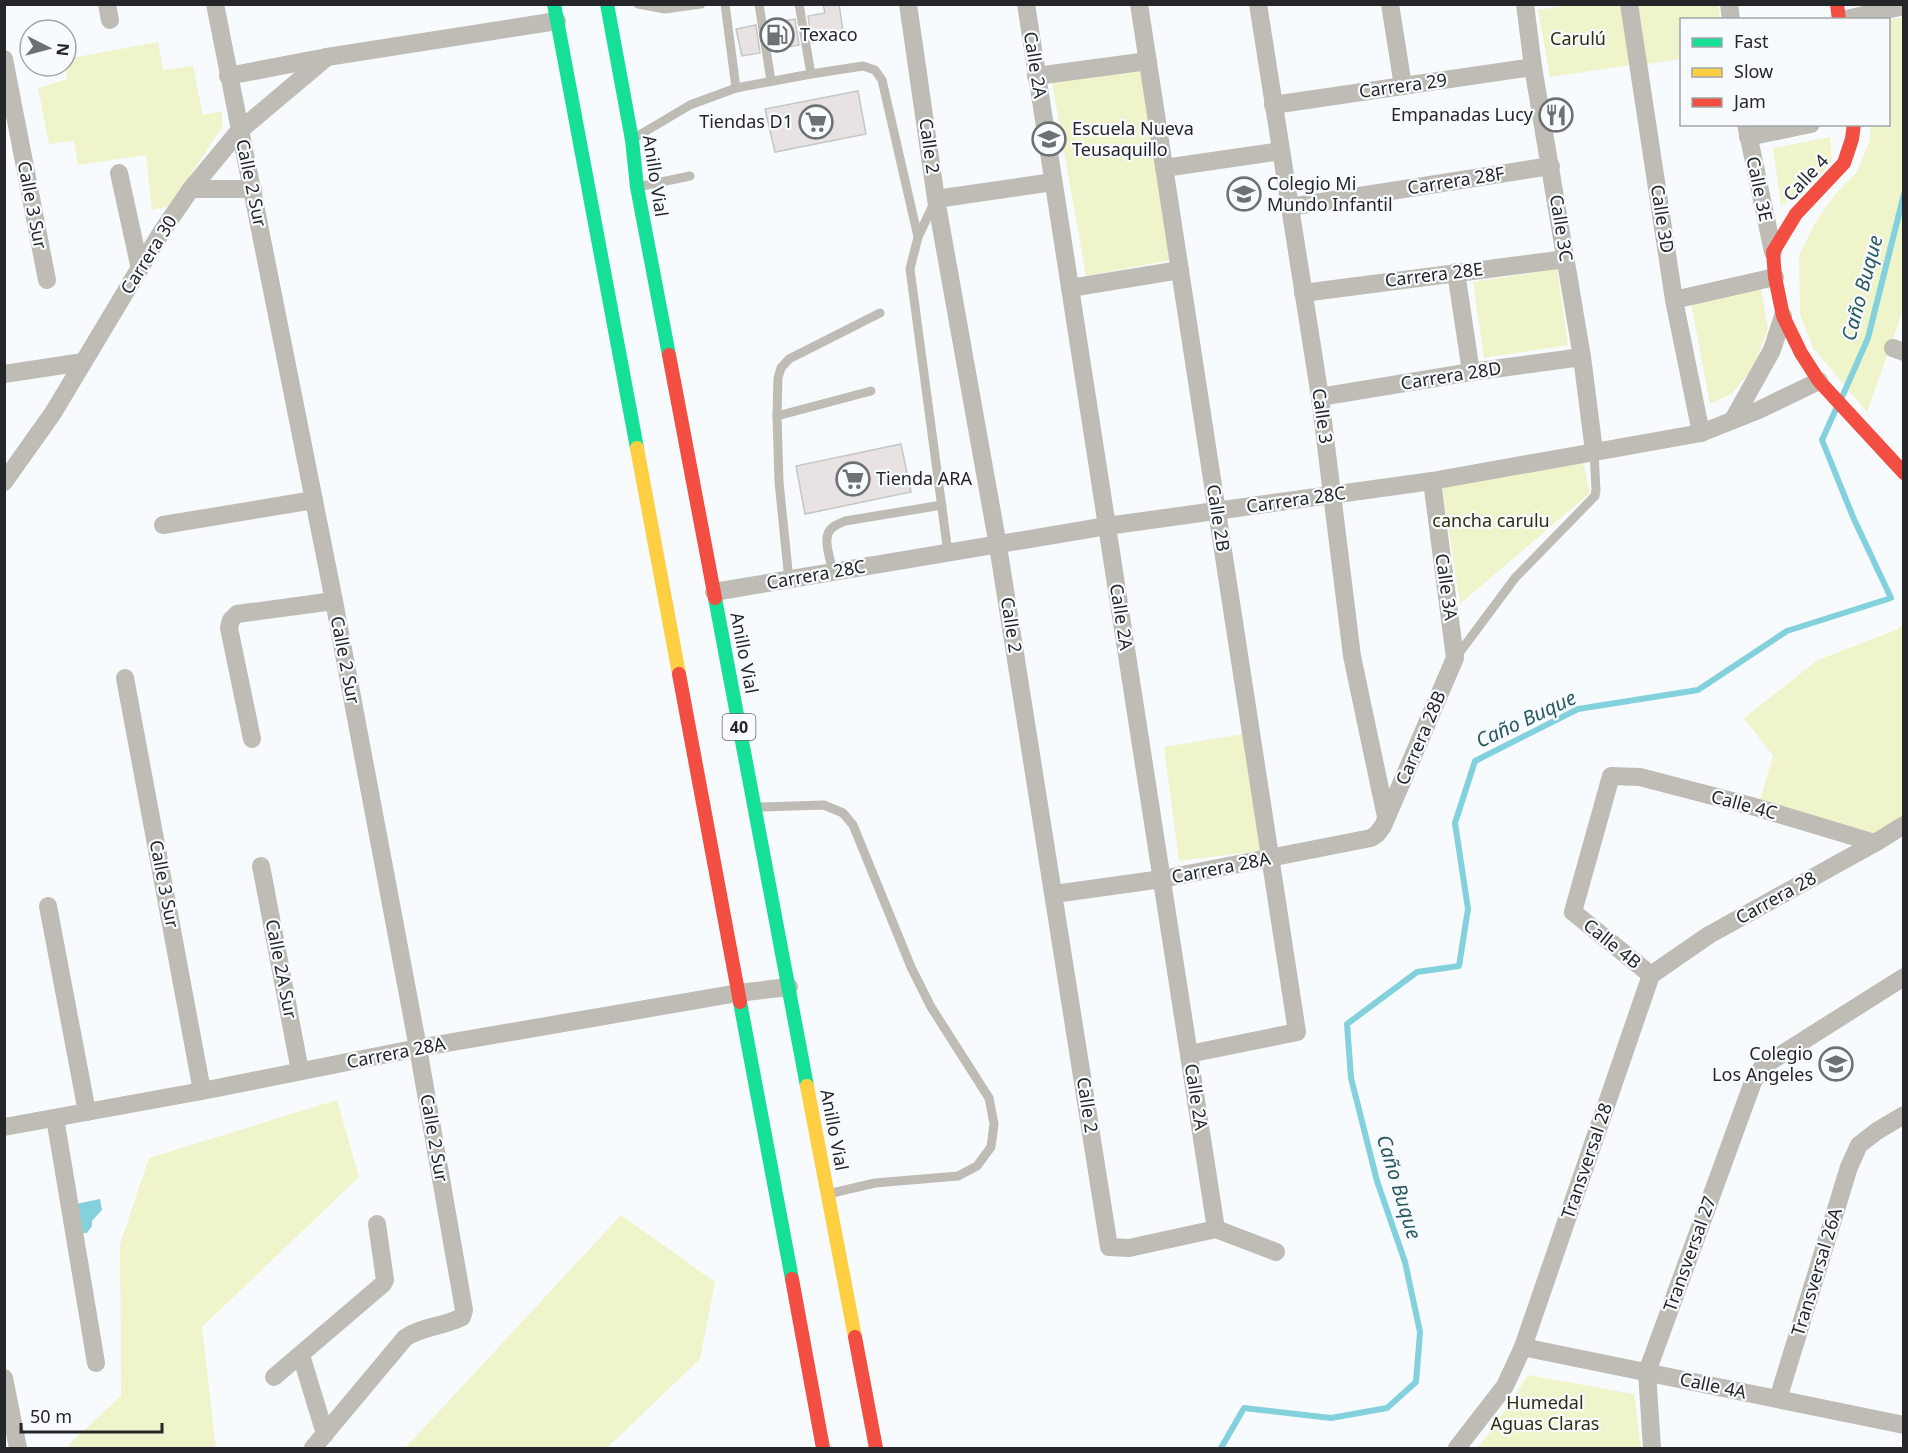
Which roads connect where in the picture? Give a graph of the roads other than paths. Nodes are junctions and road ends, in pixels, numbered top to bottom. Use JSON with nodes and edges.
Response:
{"nodes":[{"id":1,"x":215,"y":4,"type":"edge"},
{"id":2,"x":607,"y":4,"type":"edge"},
{"id":3,"x":638,"y":4,"type":"edge"},
{"id":4,"x":701,"y":4,"type":"edge"},
{"id":5,"x":726,"y":4,"type":"edge"},
{"id":6,"x":759,"y":4,"type":"edge"},
{"id":7,"x":799,"y":4,"type":"edge"},
{"id":8,"x":908,"y":4,"type":"edge"},
{"id":9,"x":1026,"y":4,"type":"edge"},
{"id":10,"x":1139,"y":4,"type":"edge"},
{"id":11,"x":1258,"y":4,"type":"edge"},
{"id":12,"x":1390,"y":4,"type":"edge"},
{"id":13,"x":1525,"y":4,"type":"edge"},
{"id":14,"x":1629,"y":4,"type":"edge"},
{"id":15,"x":1904,"y":6,"type":"edge"},
{"id":16,"x":556,"y":13,"type":"edge"},
{"id":17,"x":1849,"y":18,"type":"edge"},
{"id":18,"x":327,"y":57,"type":"junction"},
{"id":19,"x":4,"y":59,"type":"edge"},
{"id":20,"x":1148,"y":61,"type":"junction"},
{"id":21,"x":1533,"y":68,"type":"junction"},
{"id":22,"x":811,"y":74,"type":"junction"},
{"id":23,"x":228,"y":76,"type":"junction"},
{"id":24,"x":1036,"y":76,"type":"junction"},
{"id":25,"x":771,"y":81,"type":"junction"},
{"id":26,"x":1403,"y":86,"type":"junction"},
{"id":27,"x":736,"y":88,"type":"junction"},
{"id":28,"x":1274,"y":105,"type":"junction"},
{"id":29,"x":9,"y":114,"type":"edge"},
{"id":30,"x":1793,"y":126,"type":"edge"},
{"id":31,"x":1854,"y":126,"type":"edge"},
{"id":32,"x":239,"y":131,"type":"junction"},
{"id":33,"x":1747,"y":131,"type":"edge"},
{"id":34,"x":632,"y":140,"type":"junction"},
{"id":35,"x":1281,"y":151,"type":"junction"},
{"id":36,"x":1551,"y":166,"type":"junction"},
{"id":37,"x":1164,"y":168,"type":"junction"},
{"id":38,"x":119,"y":173,"type":"dead end"},
{"id":39,"x":690,"y":176,"type":"dead end"},
{"id":40,"x":1053,"y":182,"type":"junction"},
{"id":41,"x":637,"y":187,"type":"junction"},
{"id":42,"x":191,"y":189,"type":"junction"},
{"id":43,"x":253,"y":189,"type":"junction"},
{"id":44,"x":936,"y":199,"type":"junction"},
{"id":45,"x":1289,"y":207,"type":"junction"},
{"id":46,"x":918,"y":237,"type":"junction"},
{"id":47,"x":1773,"y":252,"type":"junction"},
{"id":48,"x":1566,"y":259,"type":"junction"},
{"id":49,"x":140,"y":269,"type":"junction"},
{"id":50,"x":1180,"y":270,"type":"junction"},
{"id":51,"x":1456,"y":272,"type":"junction"},
{"id":52,"x":1775,"y":277,"type":"junction"},
{"id":53,"x":47,"y":280,"type":"dead end"},
{"id":54,"x":1070,"y":288,"type":"junction"},
{"id":55,"x":1302,"y":292,"type":"junction"},
{"id":56,"x":1674,"y":300,"type":"junction"},
{"id":57,"x":880,"y":313,"type":"dead end"},
{"id":58,"x":1783,"y":316,"type":"junction"},
{"id":59,"x":1582,"y":357,"type":"junction"},
{"id":60,"x":83,"y":362,"type":"junction"},
{"id":61,"x":1471,"y":372,"type":"junction"},
{"id":62,"x":4,"y":374,"type":"edge"},
{"id":63,"x":1823,"y":385,"type":"junction"},
{"id":64,"x":871,"y":391,"type":"dead end"},
{"id":65,"x":1320,"y":397,"type":"junction"},
{"id":66,"x":777,"y":417,"type":"junction"},
{"id":67,"x":1733,"y":420,"type":"junction"},
{"id":68,"x":1701,"y":433,"type":"junction"},
{"id":69,"x":1594,"y":451,"type":"junction"},
{"id":70,"x":1904,"y":473,"type":"edge"},
{"id":71,"x":1432,"y":481,"type":"junction"},
{"id":72,"x":4,"y":482,"type":"edge"},
{"id":73,"x":1332,"y":495,"type":"junction"},
{"id":74,"x":314,"y":500,"type":"junction"},
{"id":75,"x":942,"y":505,"type":"junction"},
{"id":76,"x":1217,"y":512,"type":"junction"},
{"id":77,"x":163,"y":525,"type":"dead end"},
{"id":78,"x":1107,"y":526,"type":"junction"},
{"id":79,"x":998,"y":546,"type":"junction"},
{"id":80,"x":948,"y":553,"type":"junction"},
{"id":81,"x":833,"y":572,"type":"junction"},
{"id":82,"x":789,"y":580,"type":"junction"},
{"id":83,"x":714,"y":592,"type":"junction"},
{"id":84,"x":333,"y":601,"type":"junction"},
{"id":85,"x":1455,"y":658,"type":"junction"},
{"id":86,"x":125,"y":678,"type":"dead end"},
{"id":87,"x":252,"y":739,"type":"dead end"},
{"id":88,"x":755,"y":807,"type":"junction"},
{"id":89,"x":1385,"y":822,"type":"junction"},
{"id":90,"x":1904,"y":825,"type":"edge"},
{"id":91,"x":1875,"y":843,"type":"junction"},
{"id":92,"x":1271,"y":859,"type":"junction"},
{"id":93,"x":261,"y":866,"type":"dead end"},
{"id":94,"x":1162,"y":879,"type":"junction"},
{"id":95,"x":1054,"y":894,"type":"junction"},
{"id":96,"x":48,"y":906,"type":"dead end"},
{"id":97,"x":1573,"y":912,"type":"joint"},
{"id":98,"x":1651,"y":975,"type":"junction"},
{"id":99,"x":1904,"y":977,"type":"edge"},
{"id":100,"x":789,"y":987,"type":"junction"},
{"id":101,"x":738,"y":993,"type":"junction"},
{"id":102,"x":418,"y":1048,"type":"junction"},
{"id":103,"x":1189,"y":1054,"type":"junction"},
{"id":104,"x":300,"y":1071,"type":"junction"},
{"id":105,"x":202,"y":1091,"type":"junction"},
{"id":106,"x":87,"y":1112,"type":"junction"},
{"id":107,"x":1904,"y":1115,"type":"edge"},
{"id":108,"x":56,"y":1118,"type":"junction"},
{"id":109,"x":4,"y":1127,"type":"edge"},
{"id":110,"x":828,"y":1194,"type":"junction"},
{"id":111,"x":377,"y":1224,"type":"dead end"},
{"id":112,"x":1216,"y":1229,"type":"junction"},
{"id":113,"x":1276,"y":1252,"type":"dead end"},
{"id":114,"x":1523,"y":1347,"type":"junction"},
{"id":115,"x":301,"y":1355,"type":"junction"},
{"id":116,"x":96,"y":1363,"type":"dead end"},
{"id":117,"x":1647,"y":1372,"type":"junction"},
{"id":118,"x":274,"y":1377,"type":"dead end"},
{"id":119,"x":4,"y":1378,"type":"edge"},
{"id":120,"x":1778,"y":1399,"type":"junction"},
{"id":121,"x":1903,"y":1422,"type":"edge"},
{"id":122,"x":319,"y":1442,"type":"edge"},
{"id":123,"x":18,"y":1449,"type":"edge"},
{"id":124,"x":823,"y":1449,"type":"edge"},
{"id":125,"x":876,"y":1449,"type":"edge"},
{"id":126,"x":1457,"y":1449,"type":"edge"},
{"id":127,"x":1652,"y":1449,"type":"edge"}],
"edges":[{"from":1,"to":23,"type":"street","name":"Calle 2 Sur"},
{"from":2,"to":34,"type":"main road","name":"Anillo Vial","number":"40"},
{"from":3,"to":4,"type":"lane"},
{"from":5,"to":27,"type":"lane"},
{"from":6,"to":25,"type":"lane"},
{"from":7,"to":22,"type":"lane"},
{"from":8,"to":44,"type":"street","name":"Calle 2"},
{"from":9,"to":24,"type":"street","name":"Calle 2A"},
{"from":10,"to":20,"type":"street","name":"Calle 2B"},
{"from":11,"to":28,"type":"street","name":"Calle 3"},
{"from":12,"to":26,"type":"street"},
{"from":13,"to":21,"type":"street","name":"Calle 3C"},
{"from":14,"to":56,"type":"street","name":"Calle 3D"},
{"from":15,"to":17,"type":"street"},
{"from":16,"to":18,"type":"street"},
{"from":16,"to":101,"type":"main road"},
{"from":18,"to":23,"type":"street"},
{"from":18,"to":32,"type":"street","name":"Carrera 30"},
{"from":19,"to":29,"type":"street","name":"Calle 3 Sur"},
{"from":20,"to":24,"type":"street"},
{"from":20,"to":37,"type":"street","name":"Calle 2B"},
{"from":21,"to":26,"type":"street","name":"Carrera 29"},
{"from":21,"to":36,"type":"street","name":"Calle 3C"},
{"from":22,"to":25,"type":"lane"},
{"from":22,"to":46,"type":"lane"},
{"from":23,"to":32,"type":"street","name":"Calle 2 Sur"},
{"from":24,"to":40,"type":"street","name":"Calle 2A"},
{"from":25,"to":27,"type":"lane"},
{"from":26,"to":28,"type":"street","name":"Carrera 29"},
{"from":27,"to":34,"type":"lane"},
{"from":28,"to":35,"type":"street","name":"Calle 3"},
{"from":29,"to":53,"type":"street","name":"Calle 3 Sur"},
{"from":30,"to":33,"type":"street"},
{"from":31,"to":47,"type":"main road","name":"Calle 4"},
{"from":32,"to":42,"type":"street","name":"Carrera 30"},
{"from":32,"to":43,"type":"street","name":"Calle 2 Sur"},
{"from":33,"to":47,"type":"street","name":"Calle 3E"},
{"from":34,"to":41,"type":"main road","name":"Anillo Vial","number":"40"},
{"from":35,"to":37,"type":"street"},
{"from":35,"to":45,"type":"street","name":"Calle 3"},
{"from":36,"to":45,"type":"street","name":"Carrera 28F"},
{"from":36,"to":48,"type":"street","name":"Calle 3C"},
{"from":37,"to":50,"type":"street","name":"Calle 2B"},
{"from":38,"to":49,"type":"street"},
{"from":39,"to":41,"type":"lane"},
{"from":40,"to":44,"type":"street"},
{"from":40,"to":54,"type":"street","name":"Calle 2A"},
{"from":41,"to":83,"type":"main road","name":"Anillo Vial","number":"40"},
{"from":42,"to":43,"type":"street"},
{"from":42,"to":49,"type":"street","name":"Carrera 30"},
{"from":43,"to":74,"type":"street","name":"Calle 2 Sur"},
{"from":44,"to":46,"type":"lane"},
{"from":44,"to":79,"type":"street","name":"Calle 2"},
{"from":45,"to":55,"type":"street","name":"Calle 3"},
{"from":46,"to":75,"type":"lane"},
{"from":47,"to":52,"type":"main road"},
{"from":48,"to":51,"type":"street","name":"Carrera 28E"},
{"from":48,"to":59,"type":"street","name":"Calle 3C"},
{"from":49,"to":60,"type":"street","name":"Carrera 30"},
{"from":50,"to":54,"type":"street"},
{"from":50,"to":76,"type":"street","name":"Calle 2B"},
{"from":51,"to":55,"type":"street","name":"Carrera 28E"},
{"from":51,"to":61,"type":"street"},
{"from":52,"to":56,"type":"street"},
{"from":52,"to":58,"type":"main road"},
{"from":54,"to":78,"type":"street","name":"Calle 2A"},
{"from":55,"to":65,"type":"street","name":"Calle 3"},
{"from":56,"to":68,"type":"street","name":"Calle 3D"},
{"from":57,"to":66,"type":"lane"},
{"from":58,"to":63,"type":"main road"},
{"from":58,"to":67,"type":"street"},
{"from":59,"to":61,"type":"street","name":"Carrera 28D"},
{"from":59,"to":69,"type":"street","name":"Calle 3C"},
{"from":60,"to":62,"type":"street"},
{"from":60,"to":72,"type":"street","name":"Carrera 30"},
{"from":61,"to":65,"type":"street","name":"Carrera 28D"},
{"from":63,"to":67,"type":"street","name":"Carrera 28C"},
{"from":63,"to":70,"type":"main road"},
{"from":64,"to":66,"type":"lane"},
{"from":65,"to":73,"type":"street","name":"Calle 3"},
{"from":66,"to":82,"type":"lane"},
{"from":67,"to":68,"type":"street","name":"Carrera 28C"},
{"from":68,"to":69,"type":"street","name":"Carrera 28C"},
{"from":69,"to":71,"type":"street","name":"Carrera 28C"},
{"from":69,"to":85,"type":"lane"},
{"from":71,"to":73,"type":"street","name":"Carrera 28C"},
{"from":71,"to":85,"type":"street","name":"Calle 3A"},
{"from":73,"to":76,"type":"street","name":"Carrera 28C"},
{"from":73,"to":89,"type":"street","name":"Calle 3"},
{"from":74,"to":77,"type":"street"},
{"from":74,"to":84,"type":"street","name":"Calle 2 Sur"},
{"from":75,"to":80,"type":"lane"},
{"from":75,"to":81,"type":"lane"},
{"from":76,"to":78,"type":"street","name":"Carrera 28C"},
{"from":76,"to":92,"type":"street","name":"Calle 2B"},
{"from":78,"to":79,"type":"street","name":"Carrera 28C"},
{"from":78,"to":94,"type":"street","name":"Calle 2A"},
{"from":79,"to":80,"type":"street","name":"Carrera 28C"},
{"from":79,"to":95,"type":"street","name":"Calle 2"},
{"from":80,"to":81,"type":"street","name":"Carrera 28C"},
{"from":81,"to":82,"type":"street","name":"Carrera 28C"},
{"from":82,"to":83,"type":"street","name":"Carrera 28C"},
{"from":83,"to":88,"type":"main road","name":"Anillo Vial","number":"40"},
{"from":84,"to":87,"type":"street"},
{"from":84,"to":102,"type":"street","name":"Calle 2 Sur"},
{"from":85,"to":89,"type":"street","name":"Carrera 28B"},
{"from":86,"to":105,"type":"street","name":"Calle 3 Sur"},
{"from":88,"to":100,"type":"main road","name":"Anillo Vial","number":"40"},
{"from":88,"to":110,"type":"lane"},
{"from":89,"to":92,"type":"street","name":"Carrera 28A"},
{"from":90,"to":91,"type":"street","name":"Carrera 28"},
{"from":91,"to":97,"type":"street","name":"Calle 4C"},
{"from":91,"to":98,"type":"street","name":"Carrera 28"},
{"from":92,"to":94,"type":"street","name":"Carrera 28A"},
{"from":92,"to":103,"type":"street","name":"Calle 2B"},
{"from":93,"to":104,"type":"street","name":"Calle 2A Sur"},
{"from":94,"to":95,"type":"street","name":"Carrera 28A"},
{"from":94,"to":103,"type":"street","name":"Calle 2A"},
{"from":95,"to":112,"type":"street","name":"Calle 2"},
{"from":96,"to":106,"type":"street"},
{"from":97,"to":98,"type":"street","name":"Calle 4B"},
{"from":98,"to":114,"type":"street","name":"Transversal 28"},
{"from":99,"to":117,"type":"street","name":"Transversal 27"},
{"from":100,"to":101,"type":"street","name":"Carrera 28A"},
{"from":100,"to":110,"type":"main road","name":"Anillo Vial","number":"40"},
{"from":101,"to":102,"type":"street","name":"Carrera 28A"},
{"from":101,"to":124,"type":"main road"},
{"from":102,"to":104,"type":"street","name":"Carrera 28A"},
{"from":102,"to":122,"type":"street","name":"Calle 2 Sur"},
{"from":103,"to":112,"type":"street","name":"Calle 2A"},
{"from":104,"to":105,"type":"street","name":"Carrera 28A"},
{"from":105,"to":106,"type":"street","name":"Carrera 28A"},
{"from":106,"to":108,"type":"street","name":"Carrera 28A"},
{"from":107,"to":120,"type":"street","name":"Transversal 26A"},
{"from":108,"to":109,"type":"street","name":"Carrera 28A"},
{"from":108,"to":116,"type":"street"},
{"from":110,"to":125,"type":"main road","name":"Anillo Vial","number":"40"},
{"from":111,"to":115,"type":"street"},
{"from":112,"to":113,"type":"street"},
{"from":114,"to":117,"type":"street","name":"Calle 4A"},
{"from":114,"to":126,"type":"street","name":"Transversal 28"},
{"from":115,"to":118,"type":"street"},
{"from":115,"to":122,"type":"street"},
{"from":117,"to":120,"type":"street","name":"Calle 4A"},
{"from":117,"to":127,"type":"street","name":"Transversal 27"},
{"from":119,"to":123,"type":"street"},
{"from":120,"to":121,"type":"street","name":"Calle 4A"}]}
